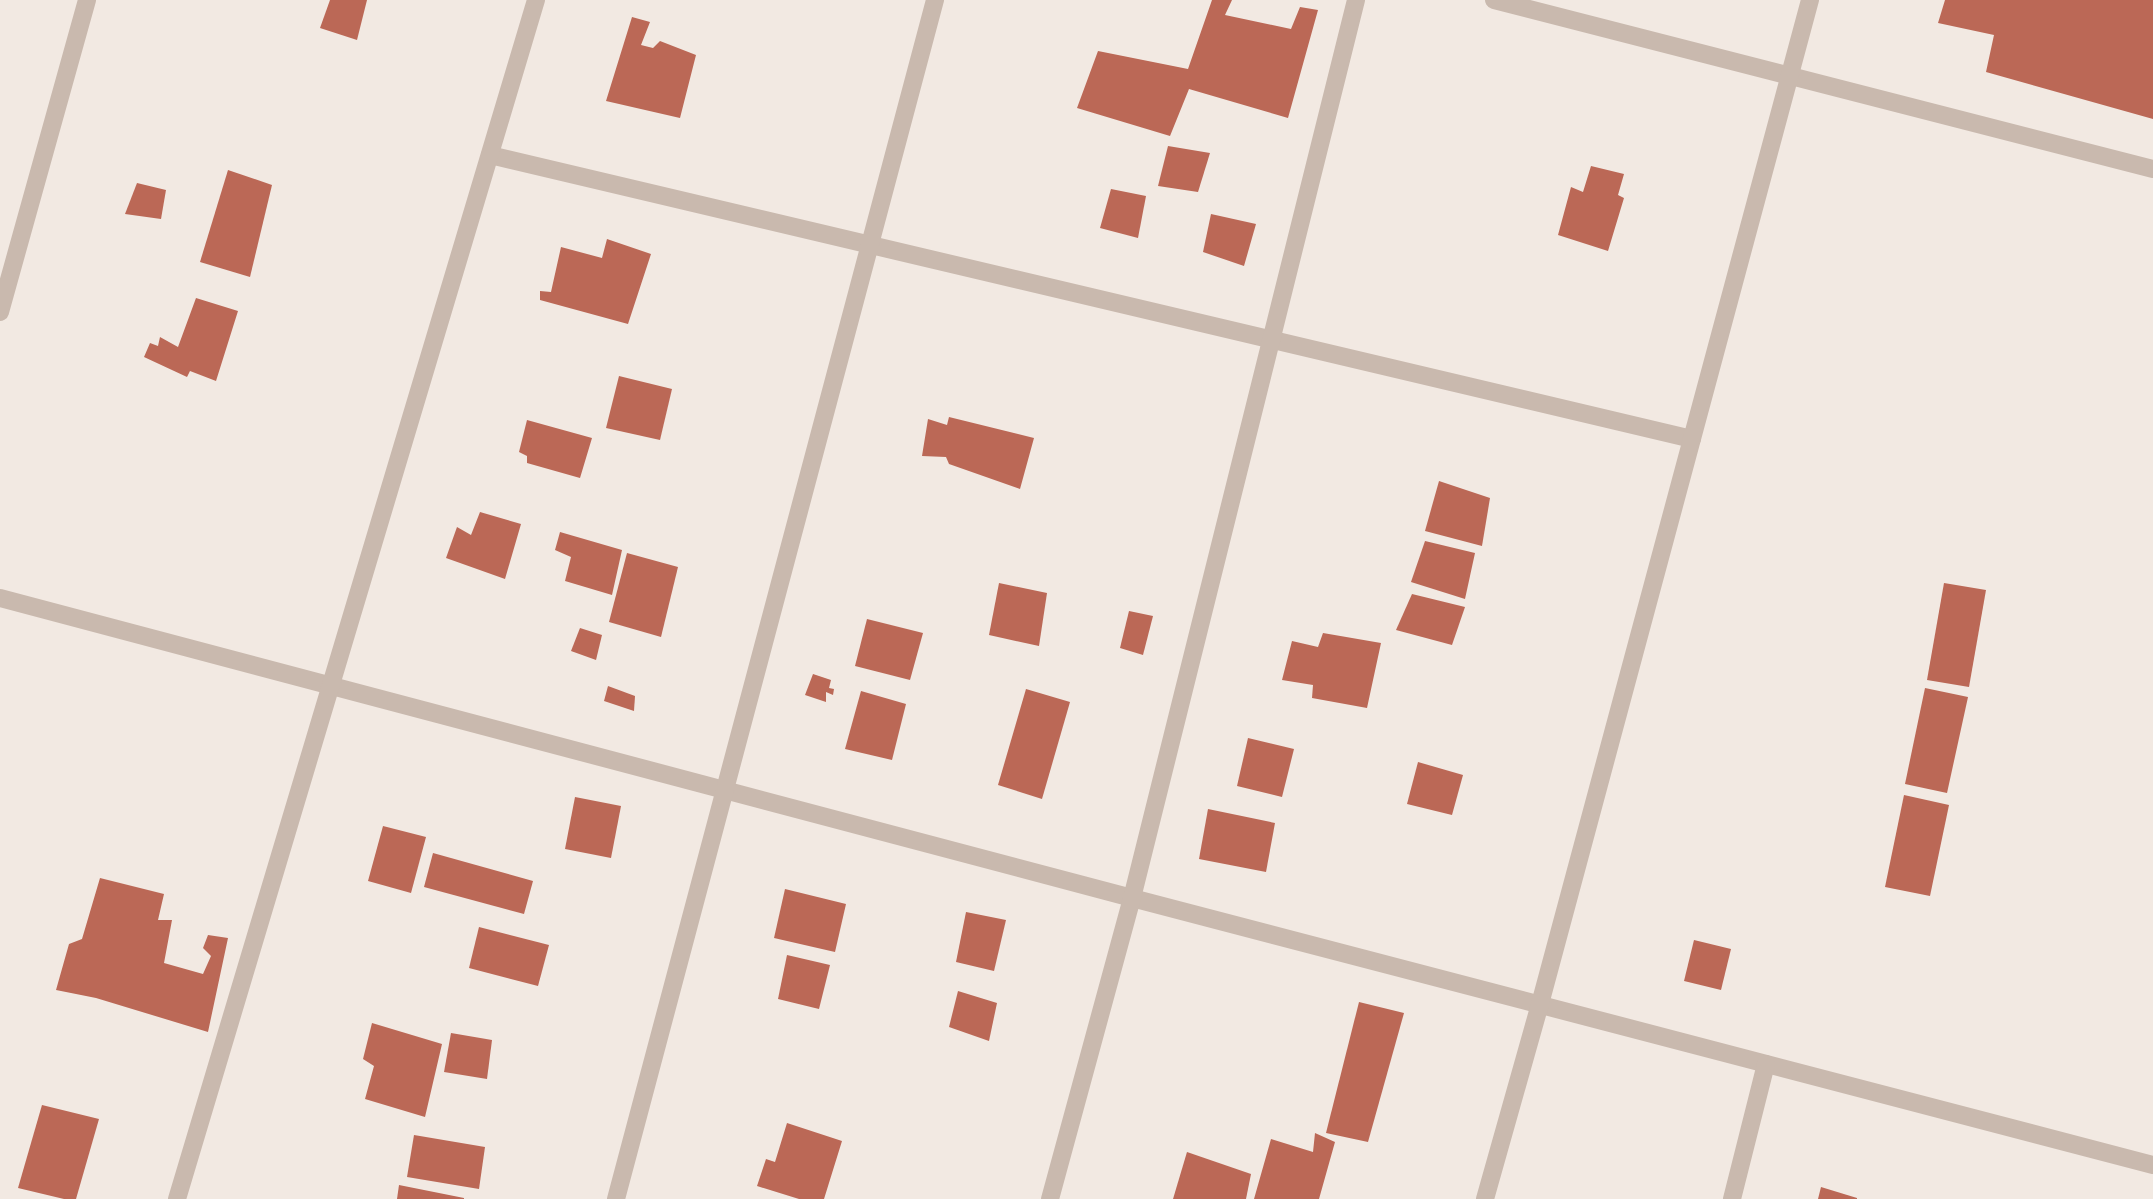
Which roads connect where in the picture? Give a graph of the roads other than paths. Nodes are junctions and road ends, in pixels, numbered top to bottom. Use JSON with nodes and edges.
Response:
{"nodes":[{"id":1,"x":87,"y":0,"type":"edge"},
{"id":2,"x":536,"y":0,"type":"edge"},
{"id":3,"x":935,"y":0,"type":"edge"},
{"id":4,"x":1356,"y":0,"type":"edge"},
{"id":5,"x":1494,"y":0,"type":"edge"},
{"id":6,"x":1810,"y":0,"type":"edge"},
{"id":7,"x":1790,"y":76,"type":"junction"},
{"id":8,"x":490,"y":155,"type":"junction"},
{"id":9,"x":2153,"y":169,"type":"edge"},
{"id":10,"x":870,"y":246,"type":"junction"},
{"id":11,"x":0,"y":312,"type":"edge"},
{"id":12,"x":1272,"y":340,"type":"junction"},
{"id":13,"x":1692,"y":439,"type":"junction"},
{"id":14,"x":0,"y":598,"type":"edge"},
{"id":15,"x":331,"y":686,"type":"junction"},
{"id":16,"x":725,"y":790,"type":"junction"},
{"id":17,"x":1132,"y":898,"type":"junction"},
{"id":18,"x":1540,"y":1004,"type":"junction"},
{"id":19,"x":1766,"y":1064,"type":"junction"},
{"id":20,"x":2153,"y":1165,"type":"edge"},
{"id":21,"x":177,"y":1199,"type":"edge"},
{"id":22,"x":615,"y":1199,"type":"edge"},
{"id":23,"x":1049,"y":1199,"type":"edge"},
{"id":24,"x":1485,"y":1199,"type":"edge"},
{"id":25,"x":1732,"y":1199,"type":"edge"}],
"edges":[{"from":1,"to":11,"type":"street"},
{"from":2,"to":8,"type":"street"},
{"from":3,"to":10,"type":"street"},
{"from":4,"to":12,"type":"street"},
{"from":5,"to":7,"type":"street"},
{"from":6,"to":7,"type":"street"},
{"from":7,"to":9,"type":"street"},
{"from":7,"to":13,"type":"street"},
{"from":8,"to":10,"type":"street"},
{"from":8,"to":15,"type":"street"},
{"from":10,"to":12,"type":"street"},
{"from":10,"to":16,"type":"street"},
{"from":12,"to":13,"type":"street"},
{"from":12,"to":17,"type":"street"},
{"from":13,"to":18,"type":"street"},
{"from":14,"to":15,"type":"street"},
{"from":15,"to":16,"type":"street"},
{"from":15,"to":21,"type":"street"},
{"from":16,"to":17,"type":"street"},
{"from":16,"to":22,"type":"street"},
{"from":17,"to":18,"type":"street"},
{"from":17,"to":23,"type":"street"},
{"from":18,"to":19,"type":"street"},
{"from":18,"to":24,"type":"street"},
{"from":19,"to":20,"type":"street"},
{"from":19,"to":25,"type":"street"}]}
